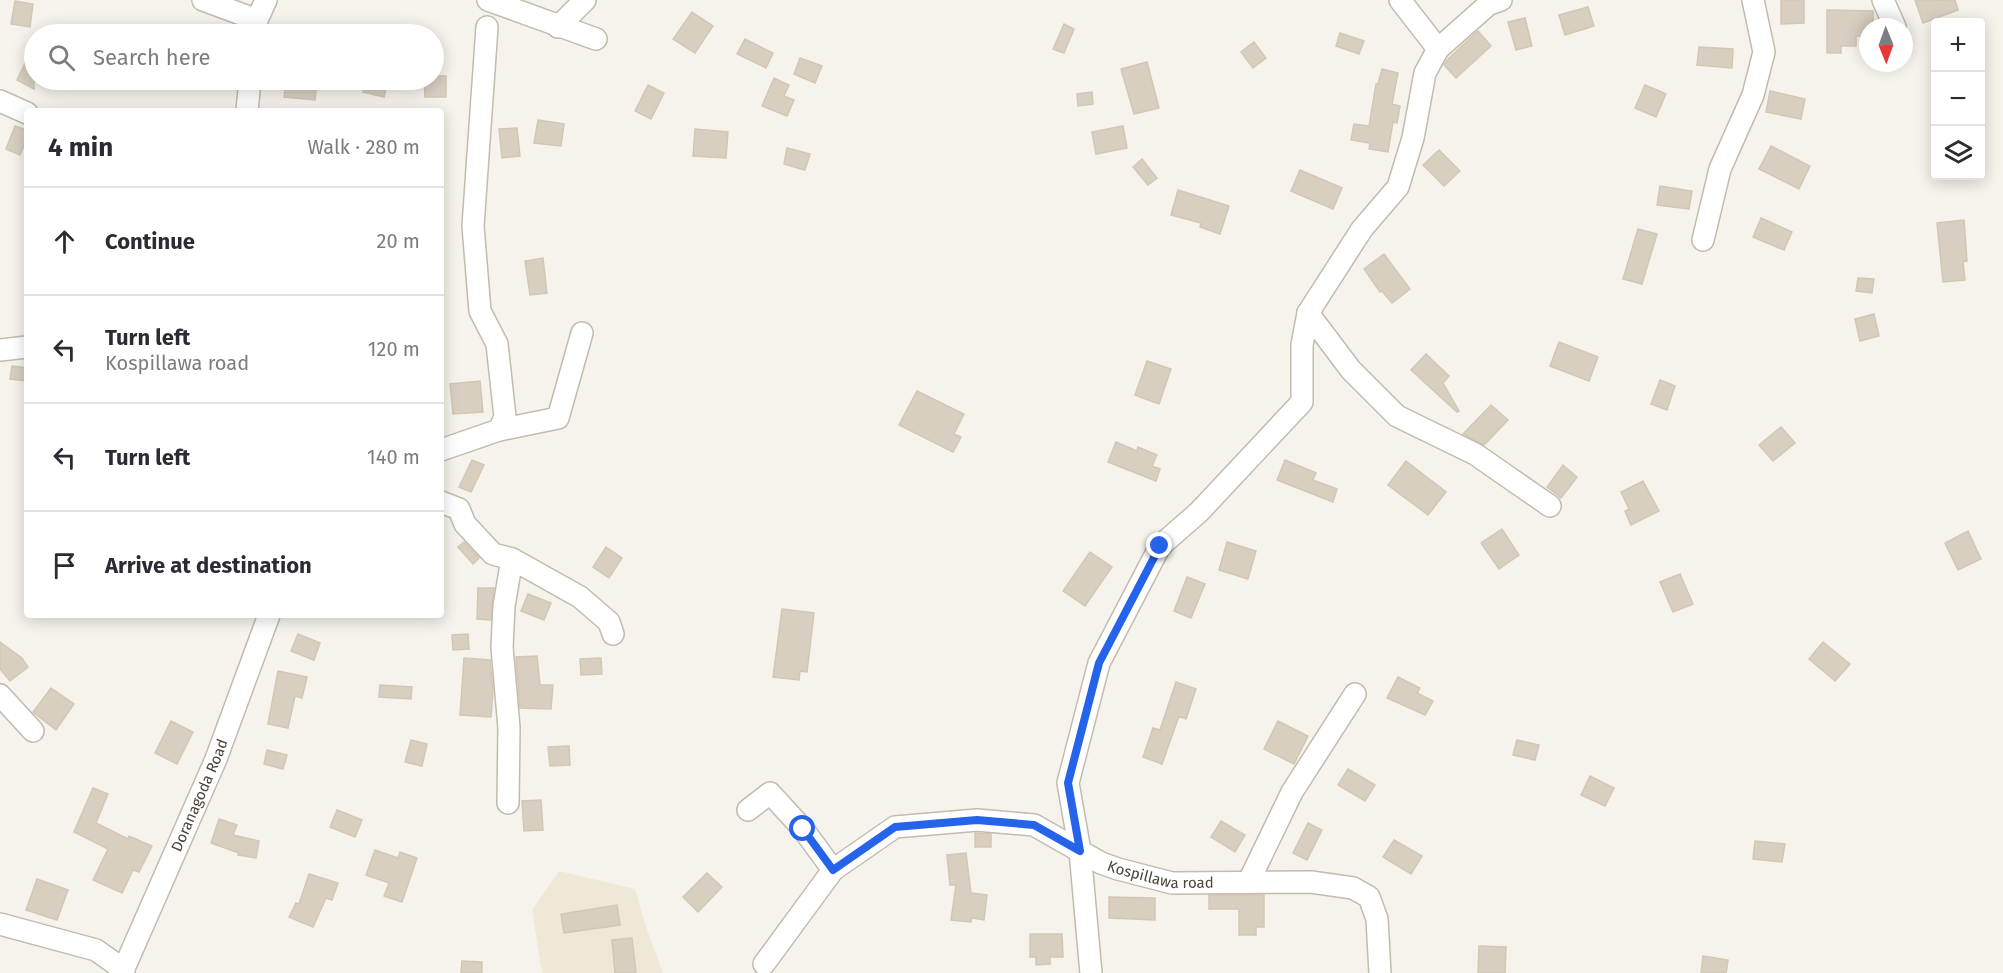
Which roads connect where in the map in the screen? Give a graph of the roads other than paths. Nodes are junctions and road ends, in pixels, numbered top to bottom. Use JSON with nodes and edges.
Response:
{"nodes":[{"id":1,"x":203,"y":0,"type":"edge"},
{"id":2,"x":266,"y":0,"type":"edge"},
{"id":3,"x":488,"y":0,"type":"edge"},
{"id":4,"x":585,"y":0,"type":"edge"},
{"id":5,"x":1400,"y":0,"type":"edge"},
{"id":6,"x":1501,"y":0,"type":"edge"},
{"id":7,"x":1753,"y":0,"type":"edge"},
{"id":8,"x":1883,"y":0,"type":"edge"},
{"id":9,"x":1891,"y":18,"type":"edge"},
{"id":10,"x":250,"y":24,"type":"edge"},
{"id":11,"x":257,"y":24,"type":"edge"},
{"id":12,"x":487,"y":27,"type":"dead end"},
{"id":13,"x":558,"y":27,"type":"junction"},
{"id":14,"x":596,"y":39,"type":"dead end"},
{"id":15,"x":1438,"y":49,"type":"junction"},
{"id":16,"x":249,"y":90,"type":"edge"},
{"id":17,"x":0,"y":101,"type":"edge"},
{"id":18,"x":247,"y":108,"type":"edge"},
{"id":19,"x":24,"y":112,"type":"edge"},
{"id":20,"x":1703,"y":240,"type":"dead end"},
{"id":21,"x":1308,"y":313,"type":"junction"},
{"id":22,"x":582,"y":333,"type":"dead end"},
{"id":23,"x":24,"y":347,"type":"edge"},
{"id":24,"x":0,"y":350,"type":"edge"},
{"id":25,"x":499,"y":430,"type":"junction"},
{"id":26,"x":444,"y":449,"type":"edge"},
{"id":27,"x":444,"y":503,"type":"edge"},
{"id":28,"x":1550,"y":506,"type":"dead end"},
{"id":29,"x":512,"y":559,"type":"junction"},
{"id":30,"x":268,"y":618,"type":"edge"},
{"id":31,"x":613,"y":634,"type":"dead end"},
{"id":32,"x":1355,"y":694,"type":"dead end"},
{"id":33,"x":0,"y":695,"type":"edge"},
{"id":34,"x":33,"y":731,"type":"dead end"},
{"id":35,"x":508,"y":803,"type":"dead end"},
{"id":36,"x":748,"y":810,"type":"dead end"},
{"id":37,"x":1080,"y":851,"type":"junction"},
{"id":38,"x":833,"y":870,"type":"junction"},
{"id":39,"x":1249,"y":881,"type":"junction"},
{"id":40,"x":0,"y":924,"type":"edge"},
{"id":41,"x":764,"y":964,"type":"dead end"},
{"id":42,"x":123,"y":971,"type":"edge"},
{"id":43,"x":1091,"y":973,"type":"edge"},
{"id":44,"x":1380,"y":973,"type":"edge"}],
"edges":[{"from":1,"to":10,"type":"street"},
{"from":2,"to":11,"type":"street"},
{"from":3,"to":13,"type":"street"},
{"from":4,"to":13,"type":"street"},
{"from":5,"to":15,"type":"street"},
{"from":6,"to":15,"type":"street"},
{"from":7,"to":20,"type":"street"},
{"from":8,"to":9,"type":"street"},
{"from":12,"to":25,"type":"street"},
{"from":13,"to":14,"type":"street"},
{"from":15,"to":21,"type":"street"},
{"from":16,"to":18,"type":"street"},
{"from":17,"to":19,"type":"street"},
{"from":21,"to":28,"type":"street"},
{"from":21,"to":37,"type":"street"},
{"from":22,"to":25,"type":"street"},
{"from":23,"to":24,"type":"street"},
{"from":25,"to":26,"type":"street"},
{"from":27,"to":29,"type":"street"},
{"from":29,"to":31,"type":"street"},
{"from":29,"to":35,"type":"street"},
{"from":30,"to":42,"type":"street","name":"Doranagoda Road"},
{"from":32,"to":39,"type":"street"},
{"from":33,"to":34,"type":"street"},
{"from":36,"to":38,"type":"street"},
{"from":37,"to":38,"type":"street","name":"Kospillawa road"},
{"from":37,"to":39,"type":"street","name":"Kospillawa road"},
{"from":37,"to":43,"type":"street"},
{"from":38,"to":41,"type":"street","name":"Kospillawa road"},
{"from":39,"to":44,"type":"street","name":"Kospillawa road"},
{"from":40,"to":42,"type":"street"}]}
